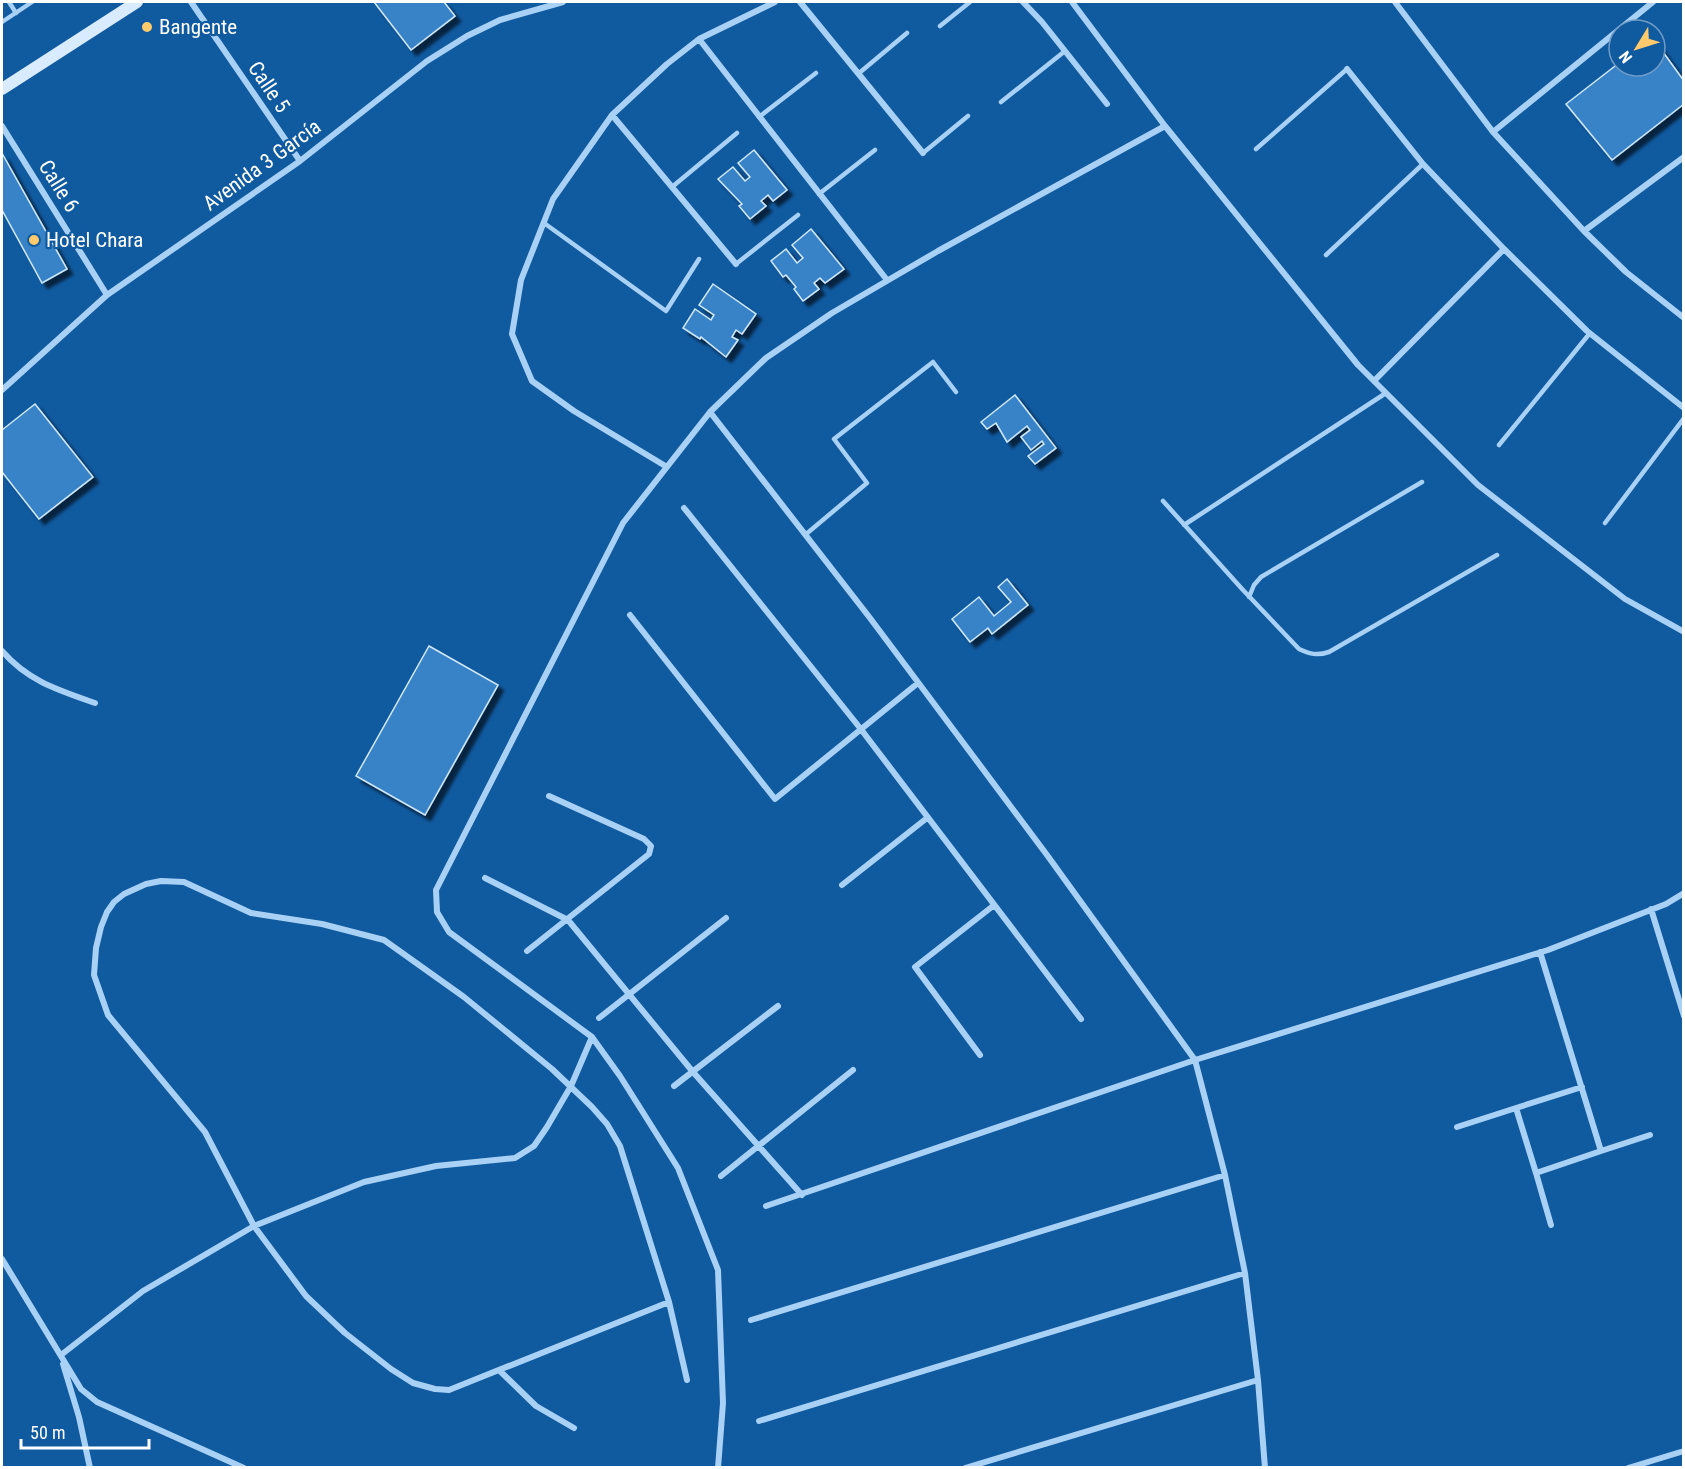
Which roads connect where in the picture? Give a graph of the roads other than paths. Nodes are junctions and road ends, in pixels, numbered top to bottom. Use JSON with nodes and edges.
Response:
{"nodes":[{"id":1,"x":9,"y":2,"type":"edge"},
{"id":2,"x":32,"y":2,"type":"edge"},
{"id":3,"x":137,"y":2,"type":"edge"},
{"id":4,"x":191,"y":2,"type":"edge"},
{"id":5,"x":563,"y":2,"type":"edge"},
{"id":6,"x":775,"y":2,"type":"edge"},
{"id":7,"x":800,"y":2,"type":"edge"},
{"id":8,"x":970,"y":2,"type":"edge"},
{"id":9,"x":1023,"y":2,"type":"edge"},
{"id":10,"x":1072,"y":2,"type":"edge"},
{"id":11,"x":1395,"y":2,"type":"edge"},
{"id":12,"x":1653,"y":2,"type":"edge"},
{"id":13,"x":16,"y":13,"type":"junction"},
{"id":14,"x":2,"y":22,"type":"edge"},
{"id":15,"x":940,"y":26,"type":"dead end"},
{"id":16,"x":907,"y":33,"type":"dead end"},
{"id":17,"x":699,"y":39,"type":"junction"},
{"id":18,"x":1065,"y":51,"type":"junction"},
{"id":19,"x":1347,"y":69,"type":"joint"},
{"id":20,"x":816,"y":73,"type":"dead end"},
{"id":21,"x":858,"y":74,"type":"junction"},
{"id":22,"x":2,"y":89,"type":"edge"},
{"id":23,"x":1001,"y":102,"type":"dead end"},
{"id":24,"x":1107,"y":104,"type":"dead end"},
{"id":25,"x":612,"y":115,"type":"junction"},
{"id":26,"x":968,"y":116,"type":"dead end"},
{"id":27,"x":759,"y":117,"type":"junction"},
{"id":28,"x":2,"y":126,"type":"edge"},
{"id":29,"x":1165,"y":126,"type":"junction"},
{"id":30,"x":1493,"y":132,"type":"junction"},
{"id":31,"x":737,"y":133,"type":"dead end"},
{"id":32,"x":1256,"y":149,"type":"dead end"},
{"id":33,"x":875,"y":150,"type":"dead end"},
{"id":34,"x":922,"y":153,"type":"joint"},
{"id":35,"x":1683,"y":157,"type":"edge"},
{"id":36,"x":300,"y":161,"type":"junction"},
{"id":37,"x":1423,"y":164,"type":"junction"},
{"id":38,"x":672,"y":187,"type":"junction"},
{"id":39,"x":819,"y":194,"type":"junction"},
{"id":40,"x":798,"y":215,"type":"dead end"},
{"id":41,"x":544,"y":223,"type":"junction"},
{"id":42,"x":1584,"y":231,"type":"junction"},
{"id":43,"x":1504,"y":249,"type":"junction"},
{"id":44,"x":1326,"y":255,"type":"dead end"},
{"id":45,"x":699,"y":259,"type":"dead end"},
{"id":46,"x":736,"y":264,"type":"joint"},
{"id":47,"x":887,"y":280,"type":"junction"},
{"id":48,"x":107,"y":295,"type":"junction"},
{"id":49,"x":1683,"y":318,"type":"edge"},
{"id":50,"x":1590,"y":333,"type":"junction"},
{"id":51,"x":1374,"y":381,"type":"junction"},
{"id":52,"x":2,"y":390,"type":"edge"},
{"id":53,"x":956,"y":392,"type":"dead end"},
{"id":54,"x":1386,"y":393,"type":"junction"},
{"id":55,"x":1683,"y":408,"type":"edge"},
{"id":56,"x":710,"y":412,"type":"junction"},
{"id":57,"x":1683,"y":418,"type":"edge"},
{"id":58,"x":1499,"y":445,"type":"dead end"},
{"id":59,"x":667,"y":467,"type":"junction"},
{"id":60,"x":1422,"y":482,"type":"dead end"},
{"id":61,"x":1163,"y":501,"type":"dead end"},
{"id":62,"x":684,"y":508,"type":"dead end"},
{"id":63,"x":1605,"y":523,"type":"dead end"},
{"id":64,"x":1184,"y":525,"type":"junction"},
{"id":65,"x":805,"y":535,"type":"junction"},
{"id":66,"x":1497,"y":555,"type":"dead end"},
{"id":67,"x":1250,"y":597,"type":"junction"},
{"id":68,"x":630,"y":615,"type":"dead end"},
{"id":69,"x":1683,"y":632,"type":"edge"},
{"id":70,"x":2,"y":651,"type":"edge"},
{"id":71,"x":918,"y":683,"type":"junction"},
{"id":72,"x":95,"y":703,"type":"dead end"},
{"id":73,"x":860,"y":728,"type":"junction"},
{"id":74,"x":549,"y":796,"type":"dead end"},
{"id":75,"x":927,"y":818,"type":"junction"},
{"id":76,"x":484,"y":878,"type":"dead end"},
{"id":77,"x":842,"y":885,"type":"dead end"},
{"id":78,"x":1683,"y":893,"type":"edge"},
{"id":79,"x":993,"y":906,"type":"junction"},
{"id":80,"x":1651,"y":909,"type":"junction"},
{"id":81,"x":726,"y":918,"type":"dead end"},
{"id":82,"x":568,"y":920,"type":"junction"},
{"id":83,"x":527,"y":951,"type":"dead end"},
{"id":84,"x":1540,"y":952,"type":"junction"},
{"id":85,"x":630,"y":994,"type":"junction"},
{"id":86,"x":778,"y":1006,"type":"dead end"},
{"id":87,"x":1683,"y":1016,"type":"edge"},
{"id":88,"x":599,"y":1018,"type":"dead end"},
{"id":89,"x":1081,"y":1019,"type":"dead end"},
{"id":90,"x":592,"y":1037,"type":"junction"},
{"id":91,"x":980,"y":1055,"type":"dead end"},
{"id":92,"x":1195,"y":1060,"type":"junction"},
{"id":93,"x":853,"y":1070,"type":"dead end"},
{"id":94,"x":693,"y":1072,"type":"junction"},
{"id":95,"x":571,"y":1086,"type":"junction"},
{"id":96,"x":674,"y":1086,"type":"dead end"},
{"id":97,"x":1582,"y":1087,"type":"junction"},
{"id":98,"x":1515,"y":1108,"type":"junction"},
{"id":99,"x":1458,"y":1127,"type":"dead end"},
{"id":100,"x":1650,"y":1136,"type":"dead end"},
{"id":101,"x":758,"y":1146,"type":"junction"},
{"id":102,"x":1601,"y":1150,"type":"junction"},
{"id":103,"x":1536,"y":1173,"type":"junction"},
{"id":104,"x":1225,"y":1174,"type":"junction"},
{"id":105,"x":722,"y":1176,"type":"dead end"},
{"id":106,"x":802,"y":1196,"type":"junction"},
{"id":107,"x":766,"y":1206,"type":"dead end"},
{"id":108,"x":1551,"y":1225,"type":"dead end"},
{"id":109,"x":254,"y":1226,"type":"junction"},
{"id":110,"x":2,"y":1259,"type":"edge"},
{"id":111,"x":1245,"y":1273,"type":"junction"},
{"id":112,"x":669,"y":1302,"type":"junction"},
{"id":113,"x":751,"y":1320,"type":"dead end"},
{"id":114,"x":61,"y":1355,"type":"junction"},
{"id":115,"x":500,"y":1371,"type":"junction"},
{"id":116,"x":687,"y":1380,"type":"dead end"},
{"id":117,"x":1258,"y":1380,"type":"junction"},
{"id":118,"x":759,"y":1421,"type":"dead end"},
{"id":119,"x":574,"y":1428,"type":"dead end"},
{"id":120,"x":1683,"y":1450,"type":"edge"},
{"id":121,"x":90,"y":1467,"type":"edge"},
{"id":122,"x":243,"y":1467,"type":"edge"},
{"id":123,"x":718,"y":1467,"type":"edge"},
{"id":124,"x":964,"y":1467,"type":"edge"},
{"id":125,"x":1265,"y":1467,"type":"edge"},
{"id":126,"x":1628,"y":1467,"type":"edge"}],
"edges":[{"from":1,"to":13,"type":"lane"},
{"from":2,"to":13,"type":"lane"},
{"from":3,"to":22,"type":"street"},
{"from":4,"to":36,"type":"street","name":"Calle 5"},
{"from":5,"to":36,"type":"street","name":"Avenida 3 García"},
{"from":6,"to":17,"type":"street"},
{"from":7,"to":21,"type":"street"},
{"from":8,"to":15,"type":"lane"},
{"from":9,"to":18,"type":"street"},
{"from":10,"to":29,"type":"street"},
{"from":11,"to":30,"type":"street"},
{"from":12,"to":30,"type":"street"},
{"from":13,"to":14,"type":"lane"},
{"from":16,"to":21,"type":"lane"},
{"from":17,"to":25,"type":"street"},
{"from":17,"to":27,"type":"street"},
{"from":18,"to":23,"type":"lane"},
{"from":18,"to":24,"type":"street"},
{"from":19,"to":32,"type":"lane"},
{"from":19,"to":37,"type":"street"},
{"from":20,"to":27,"type":"lane"},
{"from":21,"to":34,"type":"street"},
{"from":25,"to":38,"type":"street"},
{"from":25,"to":41,"type":"street"},
{"from":26,"to":34,"type":"lane"},
{"from":27,"to":39,"type":"street"},
{"from":28,"to":48,"type":"street","name":"Calle 6"},
{"from":29,"to":47,"type":"street"},
{"from":29,"to":51,"type":"street"},
{"from":30,"to":42,"type":"street"},
{"from":31,"to":38,"type":"lane"},
{"from":33,"to":39,"type":"lane"},
{"from":35,"to":42,"type":"street"},
{"from":36,"to":48,"type":"street","name":"Avenida 3 García"},
{"from":37,"to":43,"type":"street"},
{"from":37,"to":44,"type":"lane"},
{"from":38,"to":46,"type":"street"},
{"from":39,"to":47,"type":"street"},
{"from":40,"to":46,"type":"lane"},
{"from":41,"to":45,"type":"lane"},
{"from":41,"to":59,"type":"street"},
{"from":42,"to":49,"type":"street"},
{"from":43,"to":50,"type":"street"},
{"from":43,"to":51,"type":"street"},
{"from":47,"to":56,"type":"street"},
{"from":48,"to":52,"type":"street","name":"Avenida 3 García"},
{"from":50,"to":55,"type":"street"},
{"from":50,"to":58,"type":"lane"},
{"from":51,"to":54,"type":"street"},
{"from":53,"to":65,"type":"lane"},
{"from":54,"to":64,"type":"lane"},
{"from":54,"to":69,"type":"street"},
{"from":56,"to":59,"type":"street"},
{"from":56,"to":65,"type":"street"},
{"from":57,"to":63,"type":"lane"},
{"from":59,"to":90,"type":"street"},
{"from":60,"to":67,"type":"lane"},
{"from":61,"to":64,"type":"lane"},
{"from":62,"to":73,"type":"street"},
{"from":64,"to":67,"type":"lane"},
{"from":65,"to":71,"type":"street"},
{"from":66,"to":67,"type":"lane"},
{"from":68,"to":73,"type":"street"},
{"from":70,"to":72,"type":"street"},
{"from":71,"to":73,"type":"street"},
{"from":71,"to":92,"type":"street"},
{"from":73,"to":75,"type":"street"},
{"from":74,"to":82,"type":"street"},
{"from":75,"to":77,"type":"street"},
{"from":75,"to":79,"type":"street"},
{"from":76,"to":82,"type":"street"},
{"from":78,"to":80,"type":"street"},
{"from":79,"to":89,"type":"street"},
{"from":79,"to":91,"type":"street"},
{"from":80,"to":84,"type":"street"},
{"from":80,"to":87,"type":"street"},
{"from":81,"to":85,"type":"street"},
{"from":82,"to":83,"type":"street"},
{"from":82,"to":85,"type":"street"},
{"from":84,"to":92,"type":"street"},
{"from":84,"to":97,"type":"street"},
{"from":85,"to":88,"type":"street"},
{"from":85,"to":94,"type":"street"},
{"from":86,"to":94,"type":"street"},
{"from":90,"to":95,"type":"street"},
{"from":90,"to":123,"type":"street"},
{"from":92,"to":104,"type":"street"},
{"from":92,"to":106,"type":"street"},
{"from":93,"to":101,"type":"street"},
{"from":94,"to":96,"type":"street"},
{"from":94,"to":101,"type":"street"},
{"from":95,"to":109,"type":"street"},
{"from":95,"to":109,"type":"street"},
{"from":95,"to":112,"type":"street"},
{"from":97,"to":98,"type":"street"},
{"from":97,"to":102,"type":"street"},
{"from":98,"to":99,"type":"street"},
{"from":98,"to":103,"type":"street"},
{"from":100,"to":102,"type":"street"},
{"from":101,"to":105,"type":"street"},
{"from":101,"to":106,"type":"street"},
{"from":102,"to":103,"type":"street"},
{"from":103,"to":108,"type":"street"},
{"from":104,"to":111,"type":"street"},
{"from":104,"to":113,"type":"street"},
{"from":106,"to":107,"type":"street"},
{"from":109,"to":114,"type":"street"},
{"from":109,"to":115,"type":"street"},
{"from":110,"to":114,"type":"street"},
{"from":111,"to":117,"type":"street"},
{"from":111,"to":118,"type":"street"},
{"from":112,"to":115,"type":"street"},
{"from":112,"to":116,"type":"street"},
{"from":114,"to":121,"type":"street"},
{"from":114,"to":122,"type":"street"},
{"from":115,"to":119,"type":"street"},
{"from":117,"to":124,"type":"street"},
{"from":117,"to":125,"type":"street"},
{"from":120,"to":126,"type":"street"}]}
